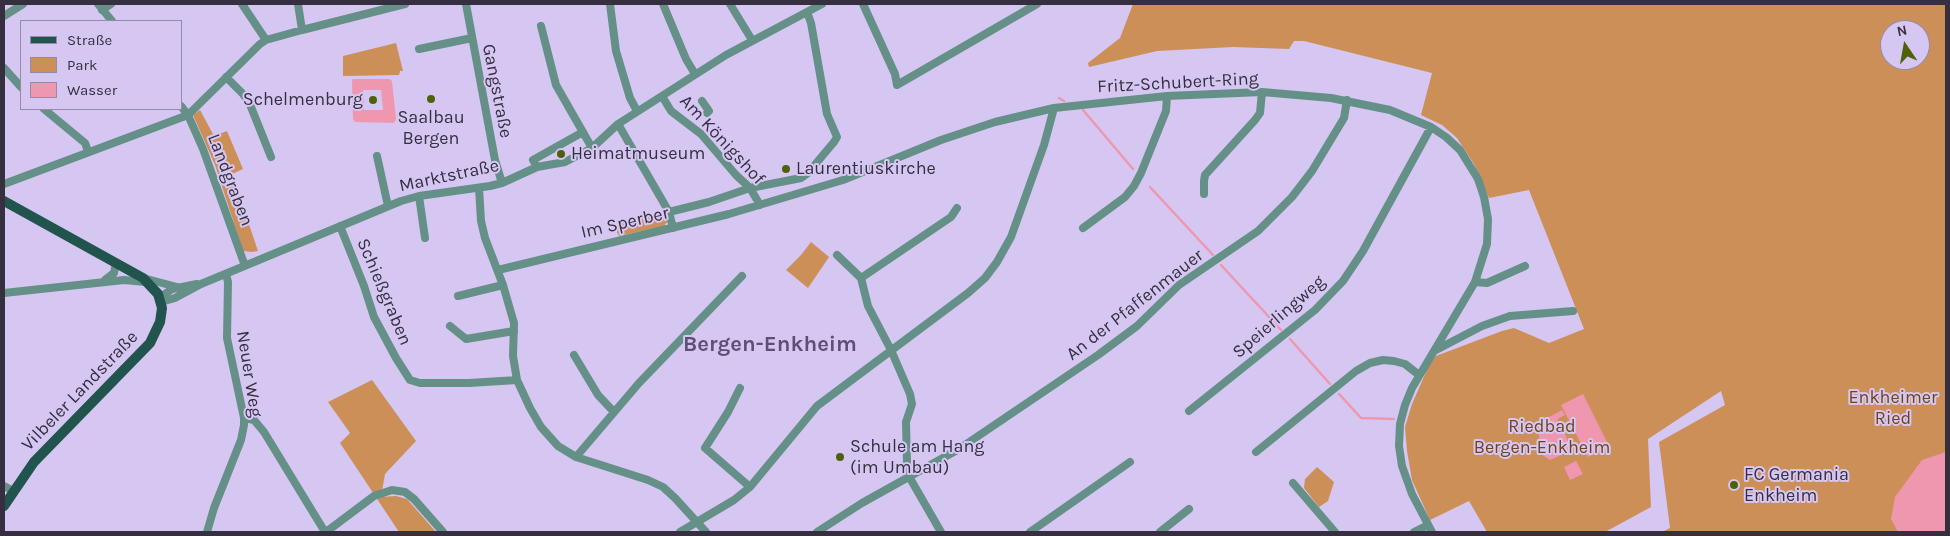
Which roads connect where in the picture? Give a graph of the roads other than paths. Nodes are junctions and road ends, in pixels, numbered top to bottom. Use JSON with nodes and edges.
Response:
{"nodes":[{"id":1,"x":23,"y":4,"type":"edge"},
{"id":2,"x":112,"y":4,"type":"edge"},
{"id":3,"x":242,"y":4,"type":"edge"},
{"id":4,"x":298,"y":4,"type":"edge"},
{"id":5,"x":405,"y":4,"type":"edge"},
{"id":6,"x":466,"y":4,"type":"edge"},
{"id":7,"x":610,"y":4,"type":"edge"},
{"id":8,"x":663,"y":4,"type":"edge"},
{"id":9,"x":730,"y":4,"type":"edge"},
{"id":10,"x":822,"y":4,"type":"edge"},
{"id":11,"x":862,"y":4,"type":"edge"},
{"id":12,"x":1038,"y":4,"type":"edge"},
{"id":13,"x":100,"y":7,"type":"edge"},
{"id":14,"x":807,"y":12,"type":"junction"},
{"id":15,"x":4,"y":16,"type":"edge"},
{"id":16,"x":111,"y":20,"type":"edge"},
{"id":17,"x":542,"y":26,"type":"dead end"},
{"id":18,"x":302,"y":30,"type":"junction"},
{"id":19,"x":472,"y":38,"type":"junction"},
{"id":20,"x":266,"y":40,"type":"junction"},
{"id":21,"x":752,"y":40,"type":"junction"},
{"id":22,"x":419,"y":49,"type":"dead end"},
{"id":23,"x":4,"y":68,"type":"edge"},
{"id":24,"x":695,"y":74,"type":"junction"},
{"id":25,"x":226,"y":77,"type":"junction"},
{"id":26,"x":20,"y":86,"type":"edge"},
{"id":27,"x":1262,"y":92,"type":"junction"},
{"id":28,"x":662,"y":96,"type":"junction"},
{"id":29,"x":1167,"y":96,"type":"junction"},
{"id":30,"x":1347,"y":100,"type":"junction"},
{"id":31,"x":702,"y":101,"type":"dead end"},
{"id":32,"x":182,"y":107,"type":"edge"},
{"id":33,"x":1054,"y":108,"type":"junction"},
{"id":34,"x":45,"y":110,"type":"edge"},
{"id":35,"x":637,"y":111,"type":"junction"},
{"id":36,"x":708,"y":113,"type":"dead end"},
{"id":37,"x":188,"y":114,"type":"junction"},
{"id":38,"x":618,"y":124,"type":"junction"},
{"id":39,"x":1430,"y":127,"type":"junction"},
{"id":40,"x":583,"y":132,"type":"junction"},
{"id":41,"x":592,"y":148,"type":"junction"},
{"id":42,"x":88,"y":151,"type":"junction"},
{"id":43,"x":272,"y":156,"type":"dead end"},
{"id":44,"x":377,"y":156,"type":"dead end"},
{"id":45,"x":537,"y":167,"type":"junction"},
{"id":46,"x":502,"y":183,"type":"junction"},
{"id":47,"x":4,"y":184,"type":"edge"},
{"id":48,"x":479,"y":188,"type":"junction"},
{"id":49,"x":750,"y":188,"type":"junction"},
{"id":50,"x":1204,"y":194,"type":"dead end"},
{"id":51,"x":419,"y":196,"type":"junction"},
{"id":52,"x":4,"y":201,"type":"edge"},
{"id":53,"x":760,"y":205,"type":"junction"},
{"id":54,"x":388,"y":206,"type":"junction"},
{"id":55,"x":957,"y":208,"type":"dead end"},
{"id":56,"x":669,"y":212,"type":"junction"},
{"id":57,"x":340,"y":226,"type":"junction"},
{"id":58,"x":673,"y":228,"type":"junction"},
{"id":59,"x":1083,"y":228,"type":"dead end"},
{"id":60,"x":425,"y":238,"type":"dead end"},
{"id":61,"x":838,"y":255,"type":"dead end"},
{"id":62,"x":116,"y":263,"type":"junction"},
{"id":63,"x":245,"y":266,"type":"junction"},
{"id":64,"x":1525,"y":266,"type":"dead end"},
{"id":65,"x":498,"y":270,"type":"junction"},
{"id":66,"x":226,"y":274,"type":"junction"},
{"id":67,"x":742,"y":276,"type":"dead end"},
{"id":68,"x":861,"y":278,"type":"junction"},
{"id":69,"x":146,"y":281,"type":"junction"},
{"id":70,"x":98,"y":282,"type":"junction"},
{"id":71,"x":1475,"y":282,"type":"junction"},
{"id":72,"x":201,"y":284,"type":"junction"},
{"id":73,"x":503,"y":285,"type":"junction"},
{"id":74,"x":177,"y":287,"type":"junction"},
{"id":75,"x":4,"y":293,"type":"edge"},
{"id":76,"x":458,"y":296,"type":"dead end"},
{"id":77,"x":161,"y":302,"type":"junction"},
{"id":78,"x":1573,"y":311,"type":"dead end"},
{"id":79,"x":450,"y":326,"type":"dead end"},
{"id":80,"x":514,"y":331,"type":"junction"},
{"id":81,"x":891,"y":350,"type":"junction"},
{"id":82,"x":1433,"y":351,"type":"junction"},
{"id":83,"x":574,"y":355,"type":"dead end"},
{"id":84,"x":1419,"y":375,"type":"junction"},
{"id":85,"x":517,"y":380,"type":"junction"},
{"id":86,"x":740,"y":388,"type":"dead end"},
{"id":87,"x":1189,"y":411,"type":"dead end"},
{"id":88,"x":614,"y":412,"type":"junction"},
{"id":89,"x":244,"y":418,"type":"junction"},
{"id":90,"x":1256,"y":452,"type":"dead end"},
{"id":91,"x":576,"y":457,"type":"junction"},
{"id":92,"x":1130,"y":462,"type":"dead end"},
{"id":93,"x":910,"y":476,"type":"junction"},
{"id":94,"x":1292,"y":484,"type":"dead end"},
{"id":95,"x":750,"y":487,"type":"junction"},
{"id":96,"x":8,"y":489,"type":"edge"},
{"id":97,"x":4,"y":506,"type":"edge"},
{"id":98,"x":1189,"y":509,"type":"dead end"},
{"id":99,"x":697,"y":522,"type":"junction"},
{"id":100,"x":1430,"y":529,"type":"edge"},
{"id":101,"x":207,"y":532,"type":"edge"},
{"id":102,"x":326,"y":532,"type":"edge"},
{"id":103,"x":443,"y":532,"type":"edge"},
{"id":104,"x":680,"y":532,"type":"edge"},
{"id":105,"x":706,"y":532,"type":"edge"},
{"id":106,"x":817,"y":532,"type":"edge"},
{"id":107,"x":941,"y":532,"type":"edge"},
{"id":108,"x":1030,"y":532,"type":"edge"},
{"id":109,"x":1160,"y":532,"type":"edge"},
{"id":110,"x":1335,"y":532,"type":"edge"},
{"id":111,"x":1414,"y":532,"type":"edge"}],
"edges":[{"from":1,"to":15,"type":"street"},
{"from":2,"to":13,"type":"street"},
{"from":3,"to":20,"type":"street"},
{"from":4,"to":18,"type":"street"},
{"from":5,"to":18,"type":"street"},
{"from":6,"to":19,"type":"street","name":"Gangstraße"},
{"from":7,"to":35,"type":"street"},
{"from":8,"to":24,"type":"street"},
{"from":9,"to":21,"type":"street"},
{"from":10,"to":14,"type":"street","name":"Marktstraße"},
{"from":11,"to":12,"type":"street"},
{"from":13,"to":16,"type":"street"},
{"from":14,"to":21,"type":"street","name":"Marktstraße"},
{"from":14,"to":49,"type":"street","name":"Im Sperber"},
{"from":17,"to":40,"type":"street"},
{"from":18,"to":20,"type":"street"},
{"from":19,"to":22,"type":"street"},
{"from":19,"to":46,"type":"street","name":"Gangstraße"},
{"from":20,"to":25,"type":"street"},
{"from":21,"to":24,"type":"street","name":"Marktstraße"},
{"from":23,"to":26,"type":"street"},
{"from":24,"to":28,"type":"street","name":"Marktstraße"},
{"from":25,"to":37,"type":"street"},
{"from":25,"to":43,"type":"street"},
{"from":27,"to":29,"type":"street","name":"Fritz-Schubert-Ring"},
{"from":27,"to":30,"type":"street","name":"Fritz-Schubert-Ring"},
{"from":27,"to":50,"type":"street"},
{"from":28,"to":35,"type":"street","name":"Marktstraße"},
{"from":28,"to":49,"type":"street","name":"Am Königshof"},
{"from":29,"to":33,"type":"street","name":"Fritz-Schubert-Ring"},
{"from":29,"to":59,"type":"street"},
{"from":30,"to":39,"type":"street","name":"Fritz-Schubert-Ring"},
{"from":30,"to":93,"type":"street","name":"An der Pfaffenmauer"},
{"from":31,"to":36,"type":"street","name":"Am Königshof"},
{"from":32,"to":37,"type":"street","name":"Landgraben"},
{"from":33,"to":53,"type":"street","name":"Fritz-Schubert-Ring"},
{"from":33,"to":81,"type":"street"},
{"from":34,"to":42,"type":"street"},
{"from":35,"to":38,"type":"street","name":"Marktstraße"},
{"from":37,"to":42,"type":"street"},
{"from":37,"to":63,"type":"street","name":"Landgraben"},
{"from":38,"to":41,"type":"street","name":"Marktstraße"},
{"from":38,"to":56,"type":"street"},
{"from":39,"to":71,"type":"street","name":"Fritz-Schubert-Ring"},
{"from":39,"to":87,"type":"street","name":"Speierlingweg"},
{"from":40,"to":41,"type":"street"},
{"from":40,"to":45,"type":"street"},
{"from":41,"to":45,"type":"street","name":"Marktstraße"},
{"from":42,"to":47,"type":"street"},
{"from":44,"to":54,"type":"street"},
{"from":45,"to":46,"type":"street","name":"Marktstraße"},
{"from":46,"to":48,"type":"street","name":"Marktstraße"},
{"from":48,"to":51,"type":"street","name":"Marktstraße"},
{"from":48,"to":65,"type":"street"},
{"from":49,"to":53,"type":"street","name":"Am Königshof"},
{"from":49,"to":56,"type":"street","name":"Im Sperber"},
{"from":51,"to":54,"type":"street","name":"Marktstraße"},
{"from":51,"to":60,"type":"street"},
{"from":52,"to":62,"type":"main road"},
{"from":53,"to":58,"type":"street","name":"Im Sperber"},
{"from":54,"to":57,"type":"street","name":"Marktstraße"},
{"from":55,"to":68,"type":"street"},
{"from":56,"to":58,"type":"street"},
{"from":57,"to":63,"type":"street","name":"Marktstraße"},
{"from":57,"to":85,"type":"street","name":"Schießgraben"},
{"from":58,"to":65,"type":"street","name":"Im Sperber"},
{"from":61,"to":68,"type":"street"},
{"from":62,"to":69,"type":"main road"},
{"from":62,"to":70,"type":"street"},
{"from":63,"to":66,"type":"street","name":"Marktstraße"},
{"from":64,"to":71,"type":"street"},
{"from":65,"to":73,"type":"street"},
{"from":66,"to":72,"type":"street","name":"Marktstraße"},
{"from":66,"to":89,"type":"street","name":"Neuer Weg"},
{"from":67,"to":88,"type":"street"},
{"from":68,"to":81,"type":"street"},
{"from":69,"to":70,"type":"street"},
{"from":69,"to":74,"type":"street"},
{"from":69,"to":77,"type":"main road"},
{"from":70,"to":75,"type":"street"},
{"from":71,"to":82,"type":"street","name":"Fritz-Schubert-Ring"},
{"from":72,"to":74,"type":"street","name":"Marktstraße"},
{"from":72,"to":77,"type":"street","name":"Marktstraße"},
{"from":73,"to":76,"type":"street"},
{"from":73,"to":80,"type":"street"},
{"from":74,"to":77,"type":"street"},
{"from":77,"to":96,"type":"main road","name":"Vilbeler Landstraße"},
{"from":78,"to":82,"type":"street"},
{"from":79,"to":80,"type":"street"},
{"from":80,"to":85,"type":"street"},
{"from":81,"to":93,"type":"street"},
{"from":81,"to":95,"type":"street"},
{"from":82,"to":84,"type":"street","name":"Fritz-Schubert-Ring"},
{"from":83,"to":88,"type":"street"},
{"from":84,"to":90,"type":"street"},
{"from":84,"to":100,"type":"street","name":"Fritz-Schubert-Ring"},
{"from":85,"to":91,"type":"street"},
{"from":86,"to":95,"type":"street"},
{"from":88,"to":91,"type":"street"},
{"from":89,"to":101,"type":"street","name":"Neuer Weg"},
{"from":89,"to":102,"type":"street"},
{"from":91,"to":99,"type":"street"},
{"from":92,"to":108,"type":"street"},
{"from":93,"to":106,"type":"street","name":"An der Pfaffenmauer"},
{"from":93,"to":107,"type":"street"},
{"from":94,"to":110,"type":"street"},
{"from":95,"to":99,"type":"street"},
{"from":96,"to":97,"type":"main road","name":"Vilbeler Landstraße"},
{"from":98,"to":109,"type":"street"},
{"from":99,"to":104,"type":"street"},
{"from":99,"to":105,"type":"street"},
{"from":100,"to":111,"type":"street"},
{"from":102,"to":103,"type":"street"}]}
